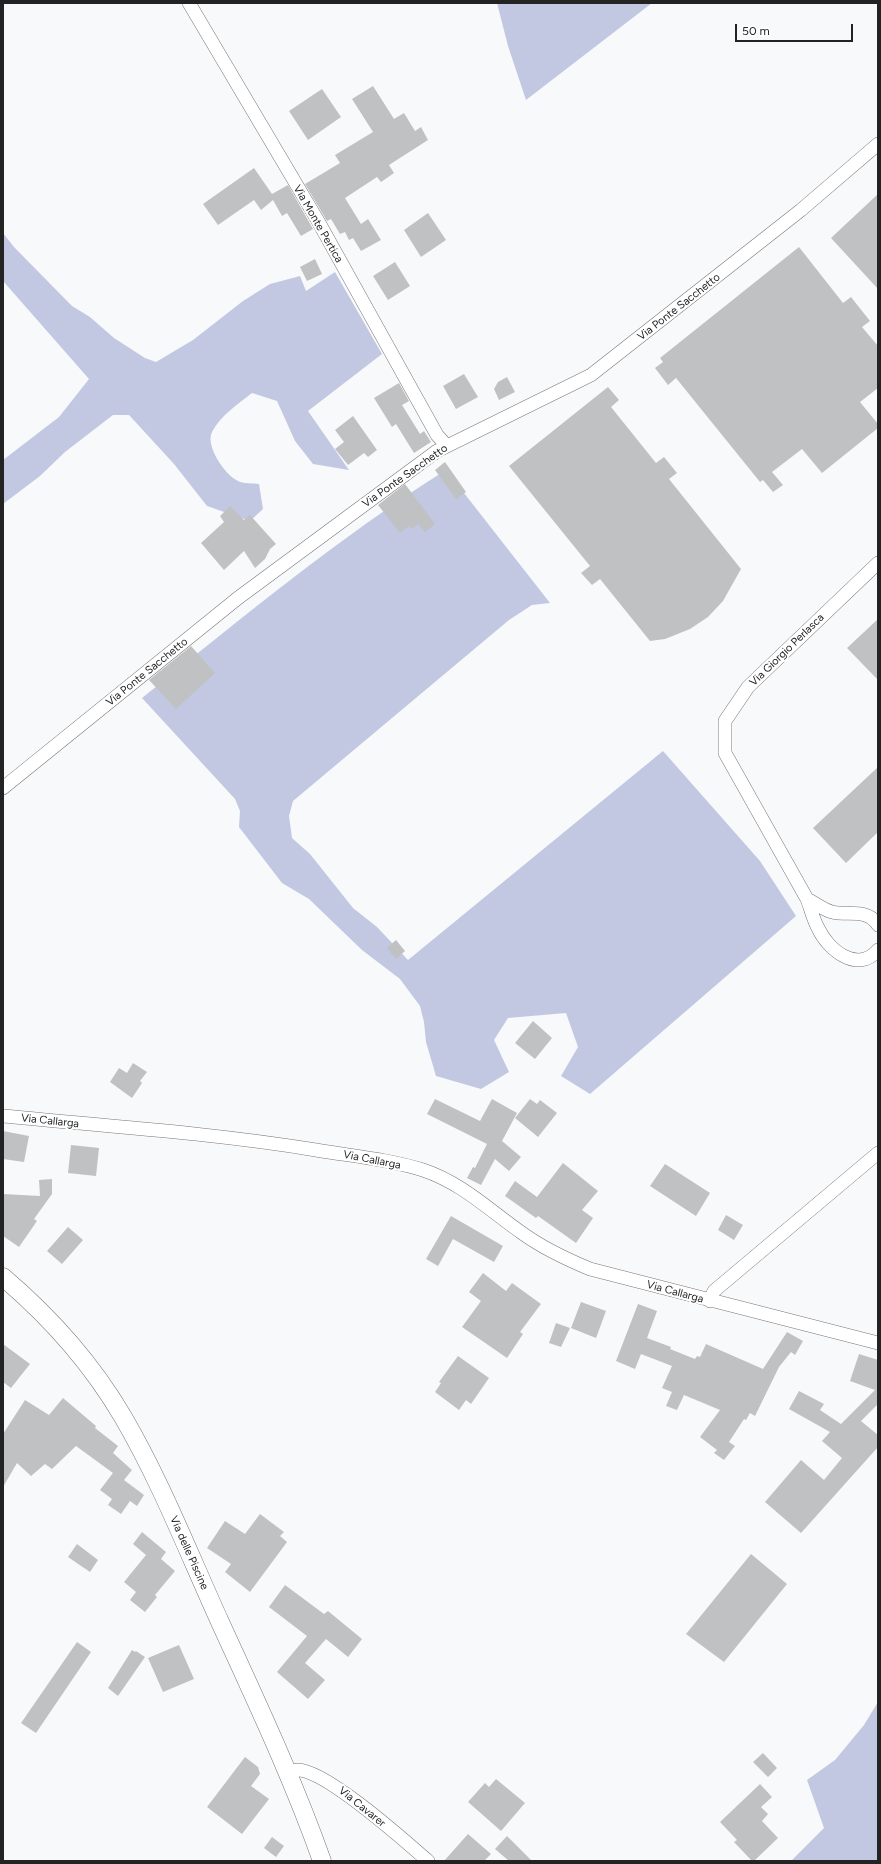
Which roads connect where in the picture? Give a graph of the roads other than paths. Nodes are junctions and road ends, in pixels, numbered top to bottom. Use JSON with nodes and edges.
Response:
{"nodes":[{"id":1,"x":189,"y":3,"type":"edge"},
{"id":2,"x":878,"y":144,"type":"edge"},
{"id":3,"x":446,"y":446,"type":"junction"},
{"id":4,"x":878,"y":563,"type":"edge"},
{"id":5,"x":3,"y":788,"type":"edge"},
{"id":6,"x":807,"y":899,"type":"junction"},
{"id":7,"x":878,"y":925,"type":"edge"},
{"id":8,"x":878,"y":950,"type":"edge"},
{"id":9,"x":3,"y":1116,"type":"edge"},
{"id":10,"x":878,"y":1153,"type":"edge"},
{"id":11,"x":3,"y":1277,"type":"edge"},
{"id":12,"x":710,"y":1301,"type":"junction"},
{"id":13,"x":878,"y":1343,"type":"edge"},
{"id":14,"x":288,"y":1772,"type":"junction"},
{"id":15,"x":322,"y":1861,"type":"edge"},
{"id":16,"x":428,"y":1861,"type":"edge"}],
"edges":[{"from":1,"to":3,"type":"street","name":"Via Monte Pertica"},
{"from":2,"to":3,"type":"street","name":"Via Ponte Sacchetto"},
{"from":3,"to":5,"type":"street","name":"Via Ponte Sacchetto"},
{"from":4,"to":6,"type":"street","name":"Via Giorgio Perlasca"},
{"from":6,"to":7,"type":"street"},
{"from":6,"to":8,"type":"street","name":"Via Giorgio Perlasca"},
{"from":9,"to":12,"type":"street","name":"Via Callarga"},
{"from":10,"to":12,"type":"street","name":"Via Callarga"},
{"from":11,"to":14,"type":"street","name":"Via delle Piscine"},
{"from":12,"to":13,"type":"street","name":"Via Callarga"},
{"from":14,"to":15,"type":"street","name":"Via delle Piscine"},
{"from":14,"to":16,"type":"street","name":"Via Cavarer"}]}
